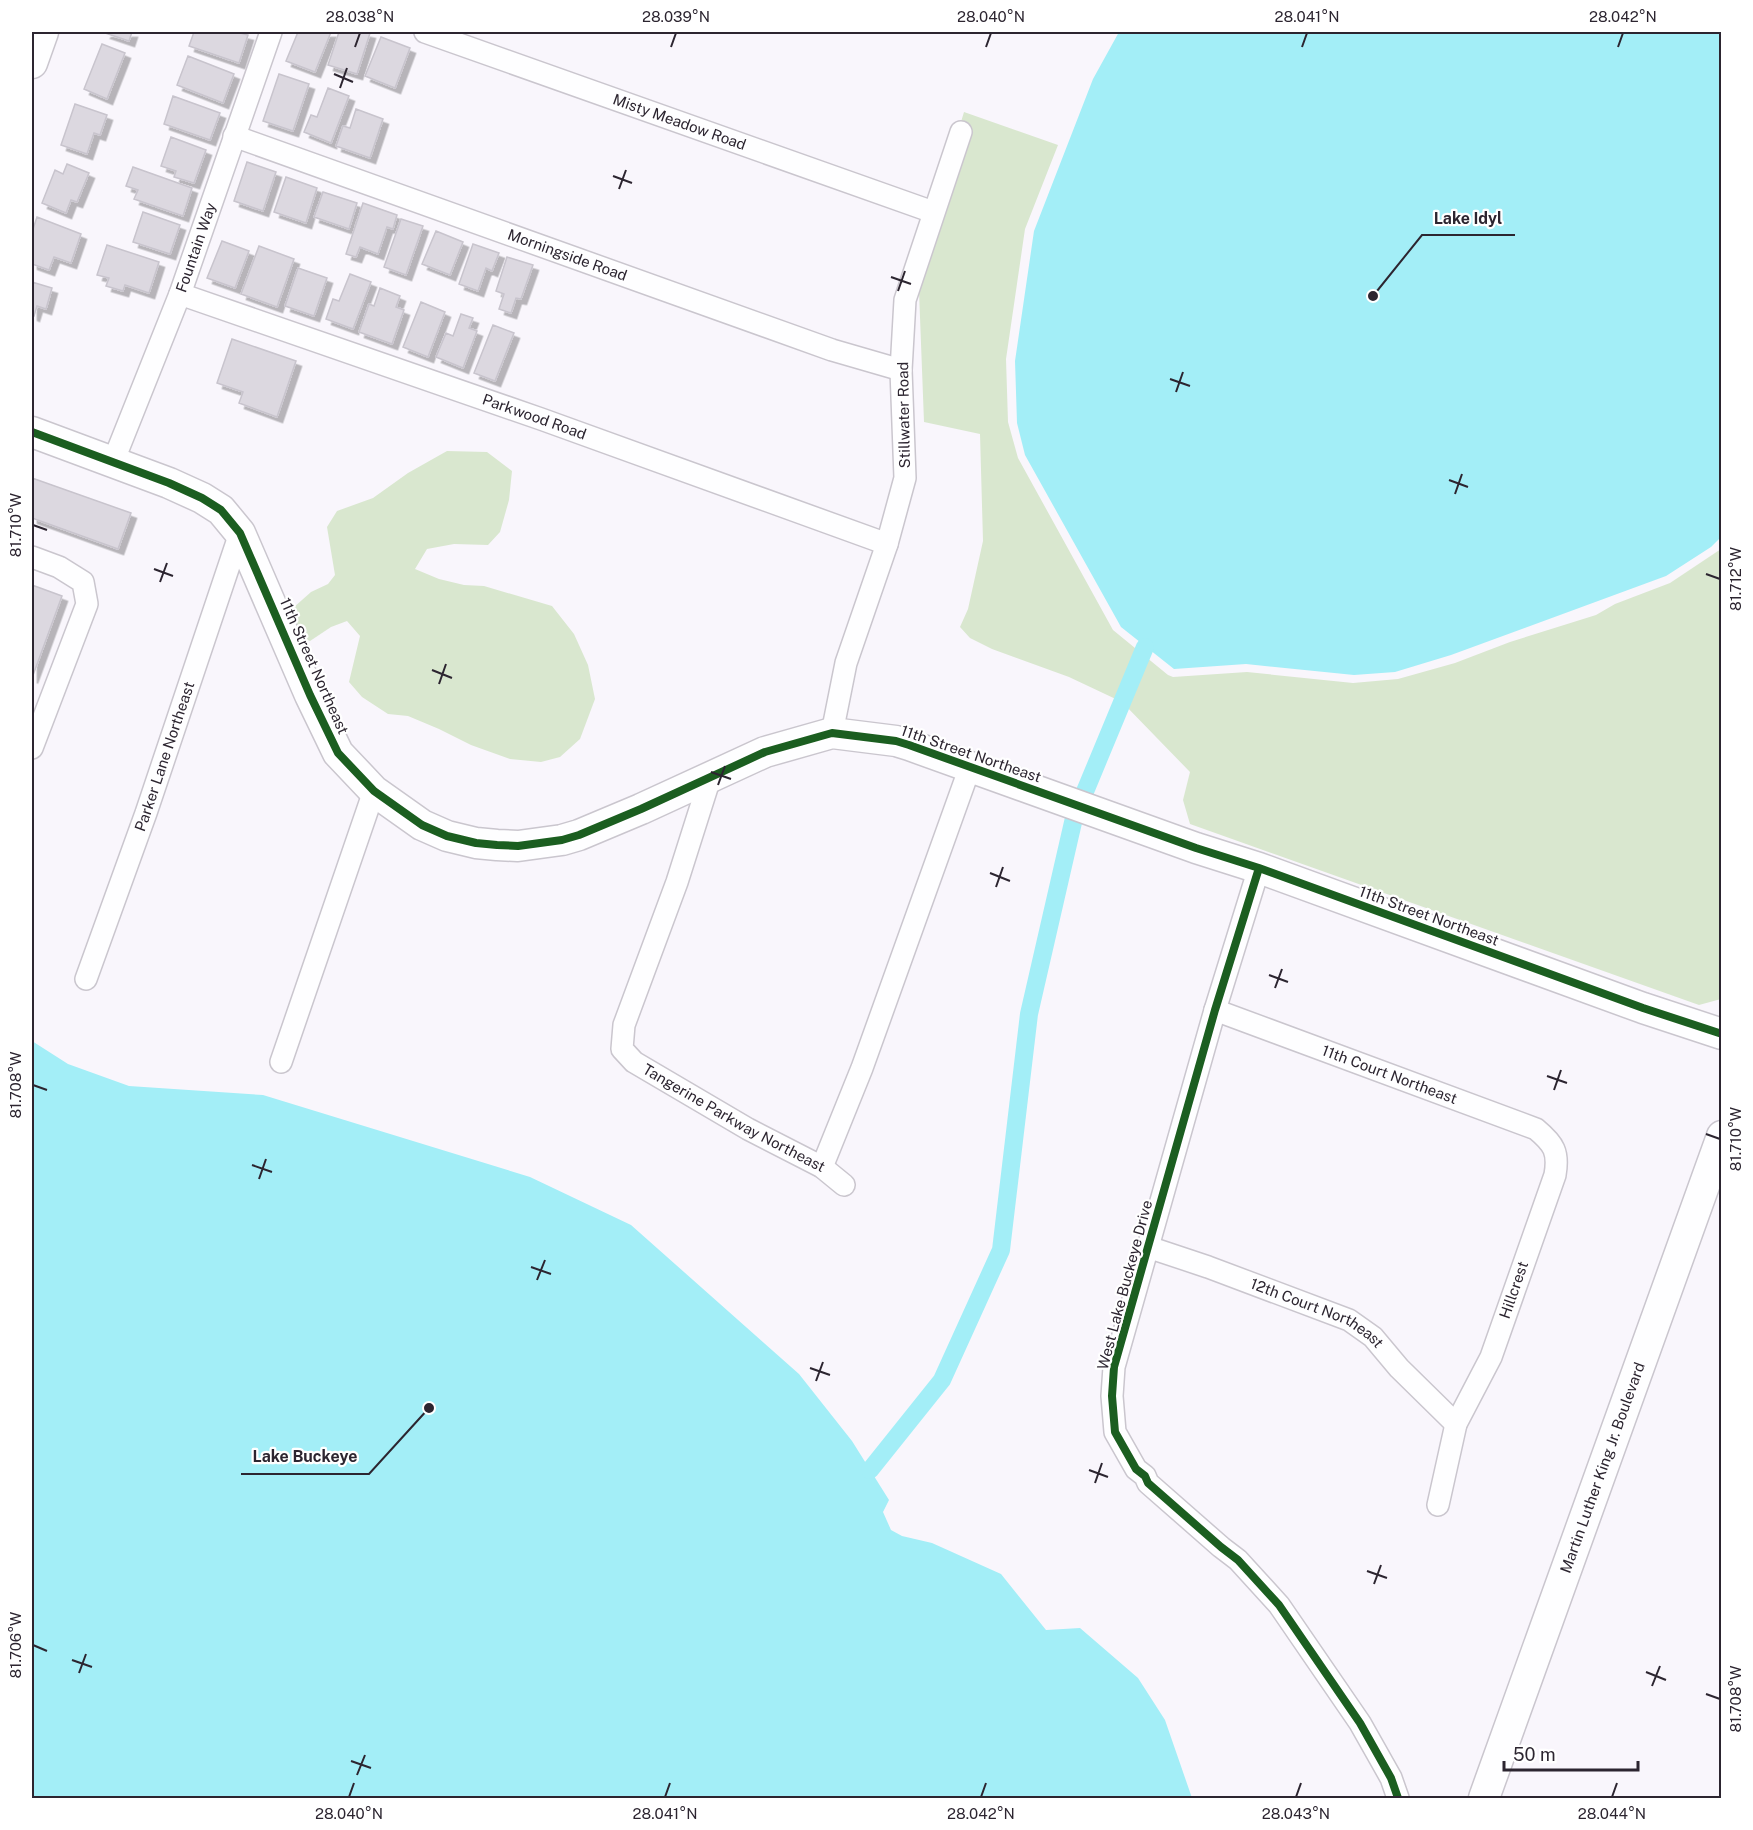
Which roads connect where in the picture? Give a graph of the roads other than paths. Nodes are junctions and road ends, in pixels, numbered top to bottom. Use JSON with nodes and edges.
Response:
{"nodes":[{"id":1,"x":43,"y":32,"type":"edge"},
{"id":2,"x":271,"y":32,"type":"edge"},
{"id":3,"x":425,"y":32,"type":"edge"},
{"id":4,"x":32,"y":63,"type":"edge"},
{"id":5,"x":961,"y":132,"type":"dead end"},
{"id":6,"x":234,"y":136,"type":"junction"},
{"id":7,"x":933,"y":212,"type":"junction"},
{"id":8,"x":180,"y":294,"type":"junction"},
{"id":9,"x":901,"y":369,"type":"junction"},
{"id":10,"x":32,"y":432,"type":"edge"},
{"id":11,"x":113,"y":462,"type":"junction"},
{"id":12,"x":240,"y":533,"type":"junction"},
{"id":13,"x":887,"y":544,"type":"junction"},
{"id":14,"x":32,"y":557,"type":"edge"},
{"id":15,"x":832,"y":733,"type":"junction"},
{"id":16,"x":32,"y":748,"type":"edge"},
{"id":17,"x":970,"y":767,"type":"junction"},
{"id":18,"x":710,"y":778,"type":"junction"},
{"id":19,"x":374,"y":791,"type":"junction"},
{"id":20,"x":1259,"y":868,"type":"junction"},
{"id":21,"x":86,"y":979,"type":"dead end"},
{"id":22,"x":1215,"y":1010,"type":"junction"},
{"id":23,"x":1722,"y":1034,"type":"edge"},
{"id":24,"x":280,"y":1062,"type":"dead end"},
{"id":25,"x":1722,"y":1136,"type":"edge"},
{"id":26,"x":1555,"y":1151,"type":"joint"},
{"id":27,"x":822,"y":1167,"type":"junction"},
{"id":28,"x":844,"y":1185,"type":"dead end"},
{"id":29,"x":1148,"y":1247,"type":"junction"},
{"id":30,"x":1456,"y":1424,"type":"junction"},
{"id":31,"x":1438,"y":1505,"type":"dead end"},
{"id":32,"x":1398,"y":1798,"type":"edge"},
{"id":33,"x":1484,"y":1798,"type":"edge"}],
"edges":[{"from":1,"to":4,"type":"street"},
{"from":2,"to":6,"type":"street","name":"Fountain Way"},
{"from":3,"to":7,"type":"street","name":"Misty Meadow Road"},
{"from":5,"to":7,"type":"street","name":"Stillwater Road"},
{"from":6,"to":8,"type":"street","name":"Fountain Way"},
{"from":6,"to":9,"type":"street","name":"Morningside Road"},
{"from":7,"to":9,"type":"street","name":"Stillwater Road"},
{"from":8,"to":11,"type":"street","name":"Fountain Way"},
{"from":8,"to":13,"type":"street","name":"Parkwood Road"},
{"from":9,"to":13,"type":"street","name":"Stillwater Road"},
{"from":10,"to":11,"type":"street","name":"11th Street Northeast"},
{"from":11,"to":12,"type":"street","name":"11th Street Northeast"},
{"from":12,"to":19,"type":"street","name":"11th Street Northeast"},
{"from":12,"to":21,"type":"street","name":"Parker Lane Northeast"},
{"from":13,"to":15,"type":"street","name":"Stillwater Road"},
{"from":14,"to":16,"type":"street"},
{"from":15,"to":17,"type":"street","name":"11th Street Northeast"},
{"from":15,"to":18,"type":"street","name":"11th Street Northeast"},
{"from":17,"to":20,"type":"street","name":"11th Street Northeast"},
{"from":17,"to":27,"type":"street","name":"Tangerine Parkway Northeast"},
{"from":18,"to":19,"type":"street","name":"11th Street Northeast"},
{"from":18,"to":27,"type":"street","name":"Tangerine Parkway Northeast"},
{"from":19,"to":24,"type":"street"},
{"from":20,"to":22,"type":"street","name":"West Lake Buckeye Drive"},
{"from":20,"to":23,"type":"street","name":"11th Street Northeast"},
{"from":22,"to":26,"type":"street","name":"11th Court Northeast"},
{"from":22,"to":29,"type":"street","name":"West Lake Buckeye Drive"},
{"from":25,"to":33,"type":"street","name":"Martin Luther King Jr. Boulevard"},
{"from":26,"to":30,"type":"street","name":"Hillcrest"},
{"from":27,"to":28,"type":"street"},
{"from":29,"to":30,"type":"street","name":"12th Court Northeast"},
{"from":29,"to":32,"type":"street","name":"West Lake Buckeye Drive"},
{"from":30,"to":31,"type":"street","name":"Hillcrest"}]}
